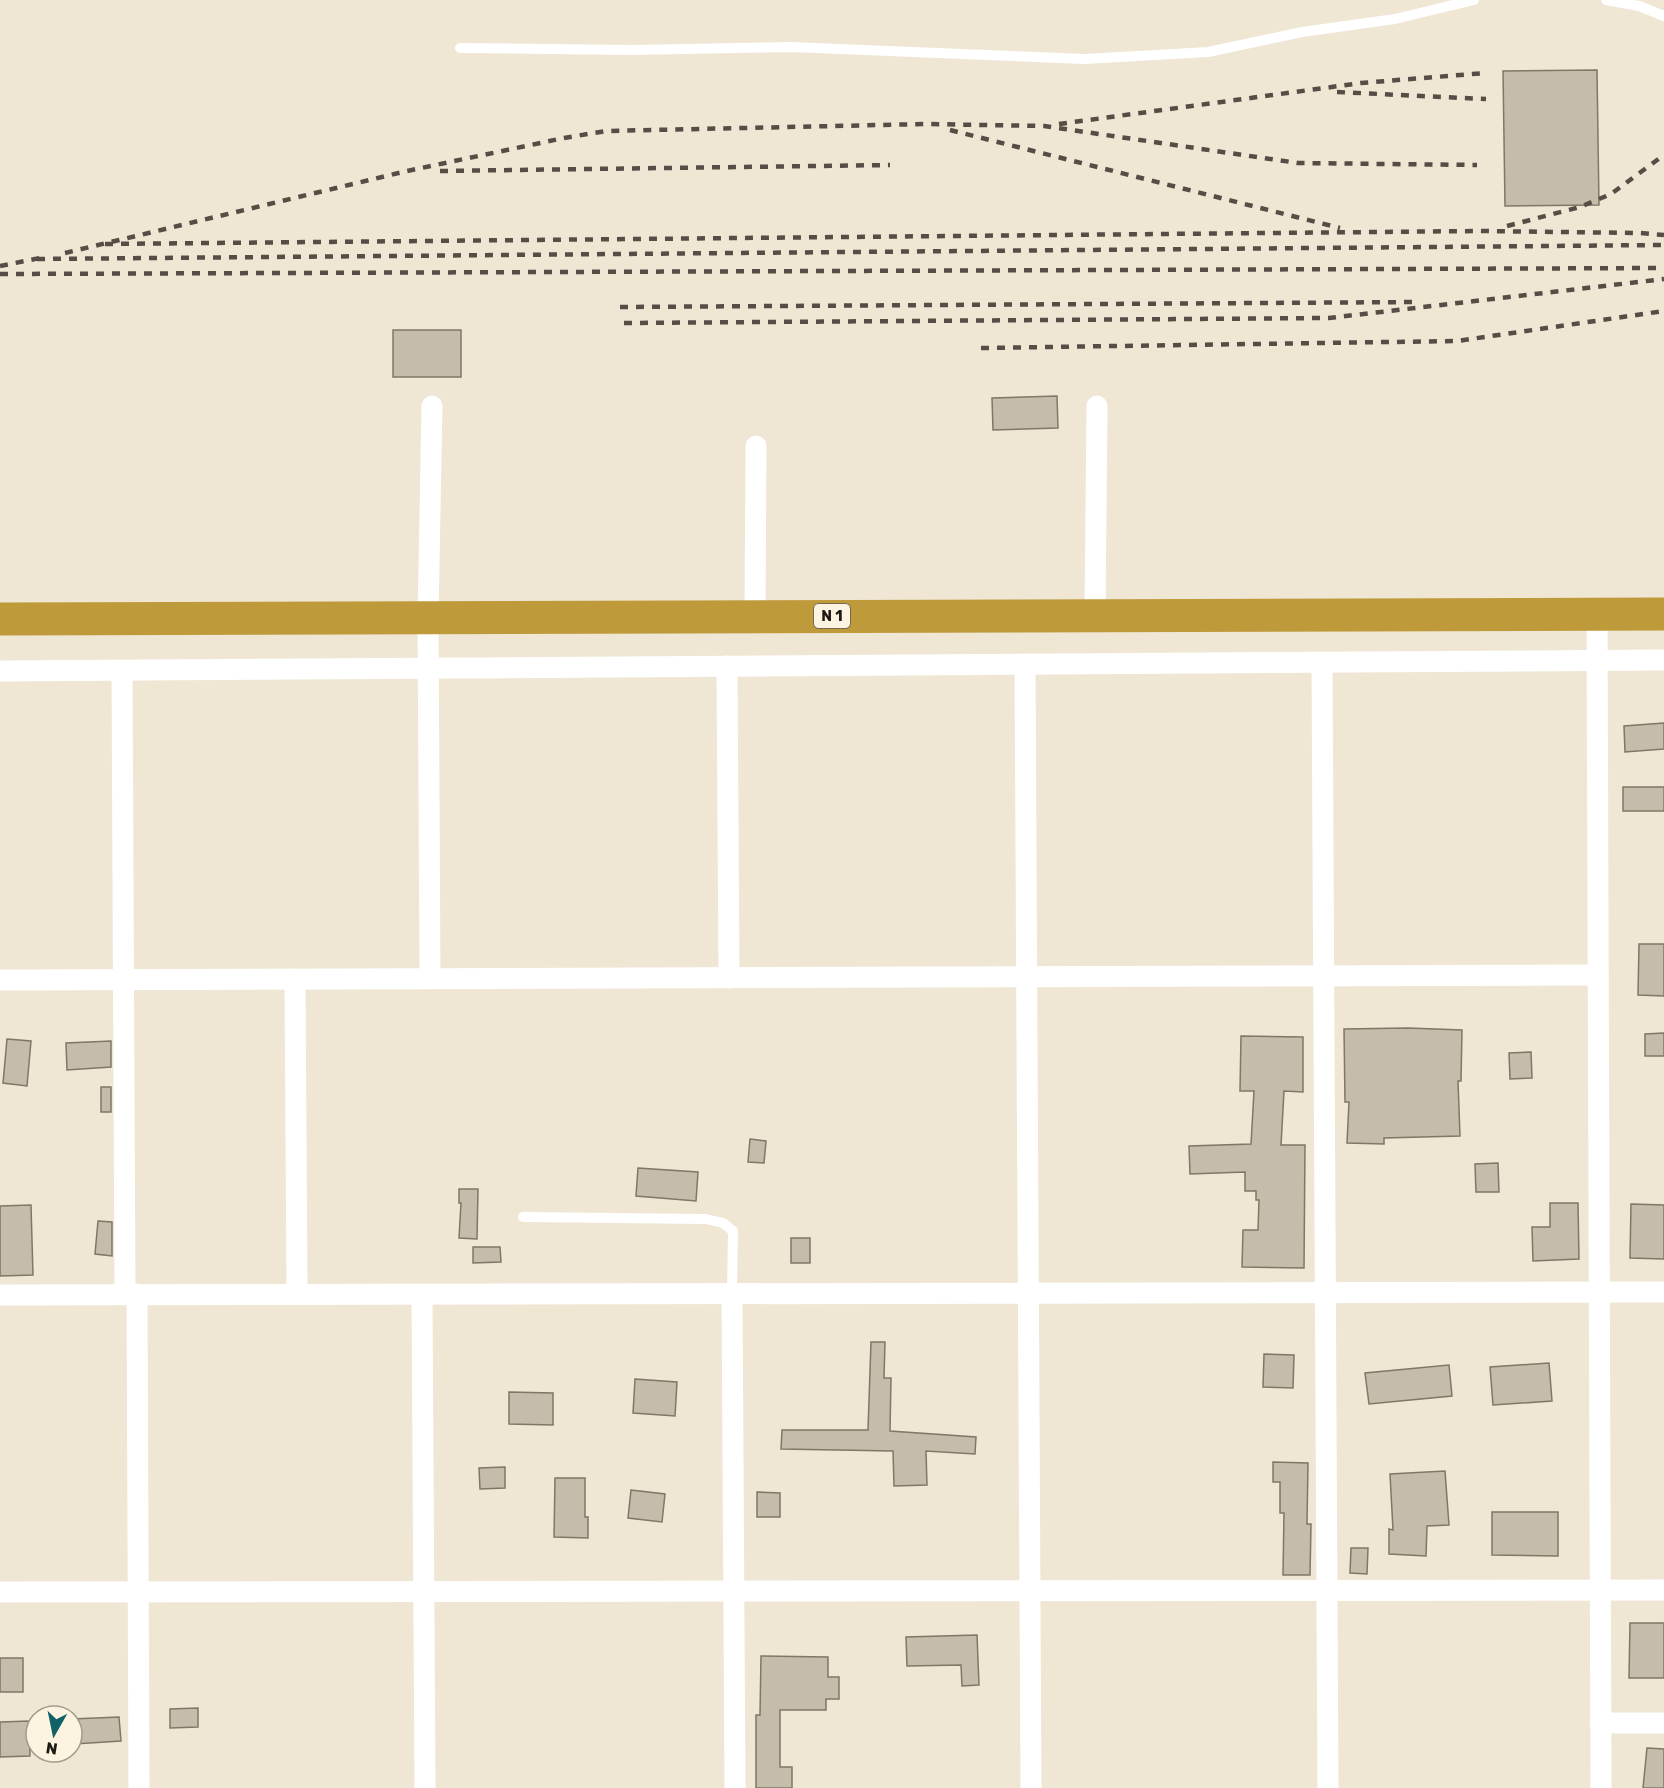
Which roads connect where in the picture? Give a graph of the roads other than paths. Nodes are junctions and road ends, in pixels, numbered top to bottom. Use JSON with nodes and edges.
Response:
{"nodes":[{"id":1,"x":1474,"y":0,"type":"edge"},
{"id":2,"x":1606,"y":0,"type":"edge"},
{"id":3,"x":1664,"y":16,"type":"edge"},
{"id":4,"x":460,"y":48,"type":"dead end"},
{"id":5,"x":432,"y":406,"type":"dead end"},
{"id":6,"x":1097,"y":406,"type":"dead end"},
{"id":7,"x":756,"y":446,"type":"dead end"},
{"id":8,"x":1596,"y":614,"type":"junction"},
{"id":9,"x":1664,"y":614,"type":"edge"},
{"id":10,"x":1095,"y":616,"type":"junction"},
{"id":11,"x":755,"y":617,"type":"junction"},
{"id":12,"x":428,"y":618,"type":"junction"},
{"id":13,"x":0,"y":619,"type":"edge"},
{"id":14,"x":1664,"y":660,"type":"edge"},
{"id":15,"x":1596,"y":661,"type":"junction"},
{"id":16,"x":1322,"y":662,"type":"junction"},
{"id":17,"x":1026,"y":664,"type":"junction"},
{"id":18,"x":727,"y":666,"type":"junction"},
{"id":19,"x":429,"y":668,"type":"junction"},
{"id":20,"x":122,"y":670,"type":"junction"},
{"id":21,"x":0,"y":671,"type":"edge"},
{"id":22,"x":1598,"y":975,"type":"junction"},
{"id":23,"x":1324,"y":976,"type":"junction"},
{"id":24,"x":1027,"y":977,"type":"junction"},
{"id":25,"x":430,"y":978,"type":"junction"},
{"id":26,"x":729,"y":978,"type":"junction"},
{"id":27,"x":123,"y":979,"type":"junction"},
{"id":28,"x":295,"y":979,"type":"junction"},
{"id":29,"x":0,"y":980,"type":"edge"},
{"id":30,"x":523,"y":1216,"type":"dead end"},
{"id":31,"x":1599,"y":1292,"type":"junction"},
{"id":32,"x":1664,"y":1292,"type":"edge"},
{"id":33,"x":732,"y":1293,"type":"junction"},
{"id":34,"x":1028,"y":1293,"type":"junction"},
{"id":35,"x":1325,"y":1293,"type":"junction"},
{"id":36,"x":0,"y":1294,"type":"edge"},
{"id":37,"x":131,"y":1294,"type":"junction"},
{"id":38,"x":297,"y":1294,"type":"junction"},
{"id":39,"x":422,"y":1294,"type":"junction"},
{"id":40,"x":1327,"y":1590,"type":"junction"},
{"id":41,"x":1600,"y":1590,"type":"junction"},
{"id":42,"x":1664,"y":1590,"type":"edge"},
{"id":43,"x":734,"y":1591,"type":"junction"},
{"id":44,"x":1030,"y":1591,"type":"junction"},
{"id":45,"x":0,"y":1592,"type":"edge"},
{"id":46,"x":139,"y":1592,"type":"junction"},
{"id":47,"x":424,"y":1592,"type":"junction"},
{"id":48,"x":1600,"y":1723,"type":"junction"},
{"id":49,"x":1664,"y":1723,"type":"edge"},
{"id":50,"x":140,"y":1788,"type":"edge"},
{"id":51,"x":425,"y":1788,"type":"edge"},
{"id":52,"x":735,"y":1788,"type":"edge"},
{"id":53,"x":1031,"y":1788,"type":"edge"},
{"id":54,"x":1328,"y":1788,"type":"edge"},
{"id":55,"x":1601,"y":1788,"type":"edge"}],
"edges":[{"from":1,"to":4,"type":"lane"},
{"from":2,"to":3,"type":"lane"},
{"from":5,"to":12,"type":"street"},
{"from":6,"to":10,"type":"street"},
{"from":7,"to":11,"type":"street"},
{"from":8,"to":9,"type":"highway","number":"N 1"},
{"from":8,"to":10,"type":"highway","number":"N 1"},
{"from":8,"to":15,"type":"street"},
{"from":10,"to":11,"type":"highway","number":"N 1"},
{"from":11,"to":12,"type":"highway","number":"N 1"},
{"from":12,"to":13,"type":"highway","number":"N 1"},
{"from":12,"to":19,"type":"street"},
{"from":14,"to":15,"type":"street"},
{"from":15,"to":16,"type":"street"},
{"from":15,"to":22,"type":"street"},
{"from":16,"to":17,"type":"street"},
{"from":16,"to":23,"type":"street"},
{"from":17,"to":18,"type":"street"},
{"from":17,"to":24,"type":"street"},
{"from":18,"to":19,"type":"street"},
{"from":18,"to":26,"type":"street"},
{"from":19,"to":20,"type":"street"},
{"from":19,"to":25,"type":"street"},
{"from":20,"to":21,"type":"street"},
{"from":20,"to":27,"type":"street"},
{"from":22,"to":23,"type":"street"},
{"from":22,"to":31,"type":"street"},
{"from":23,"to":24,"type":"street"},
{"from":23,"to":35,"type":"street"},
{"from":24,"to":26,"type":"street"},
{"from":24,"to":34,"type":"street"},
{"from":25,"to":26,"type":"street"},
{"from":25,"to":28,"type":"street"},
{"from":27,"to":28,"type":"street"},
{"from":27,"to":29,"type":"street"},
{"from":27,"to":37,"type":"street"},
{"from":28,"to":38,"type":"street"},
{"from":30,"to":33,"type":"lane"},
{"from":31,"to":32,"type":"street"},
{"from":31,"to":35,"type":"street"},
{"from":31,"to":41,"type":"street"},
{"from":33,"to":34,"type":"street"},
{"from":33,"to":39,"type":"street"},
{"from":33,"to":43,"type":"street"},
{"from":34,"to":35,"type":"street"},
{"from":34,"to":44,"type":"street"},
{"from":35,"to":40,"type":"street"},
{"from":36,"to":37,"type":"street"},
{"from":37,"to":38,"type":"street"},
{"from":37,"to":46,"type":"street"},
{"from":38,"to":39,"type":"street"},
{"from":39,"to":47,"type":"street"},
{"from":40,"to":41,"type":"street"},
{"from":40,"to":44,"type":"street"},
{"from":40,"to":54,"type":"street"},
{"from":41,"to":42,"type":"street"},
{"from":41,"to":48,"type":"street"},
{"from":43,"to":44,"type":"street"},
{"from":43,"to":47,"type":"street"},
{"from":43,"to":52,"type":"street"},
{"from":44,"to":53,"type":"street"},
{"from":45,"to":46,"type":"street"},
{"from":46,"to":47,"type":"street"},
{"from":46,"to":50,"type":"street"},
{"from":47,"to":51,"type":"street"},
{"from":48,"to":49,"type":"street"},
{"from":48,"to":55,"type":"street"}]}
